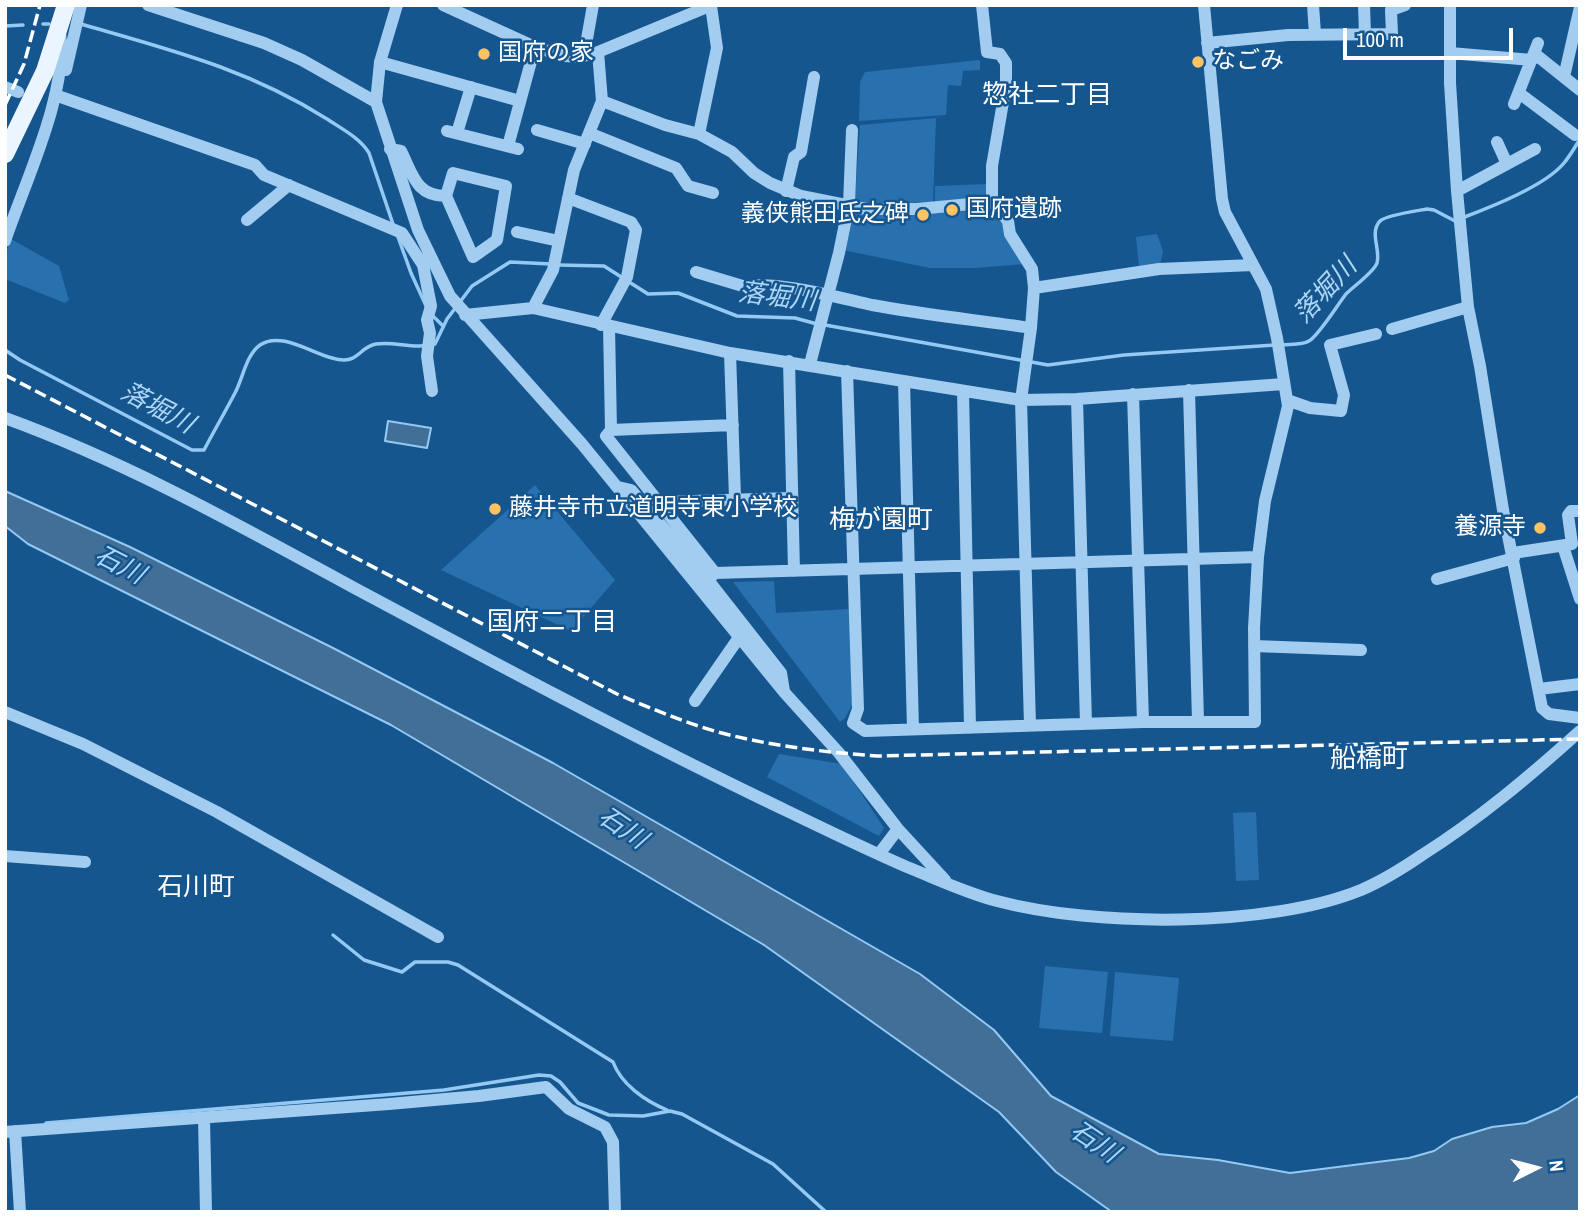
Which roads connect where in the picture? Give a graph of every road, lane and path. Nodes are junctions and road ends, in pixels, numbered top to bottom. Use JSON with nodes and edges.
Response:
{"nodes":[{"id":1,"x":66,"y":5,"type":"edge"},
{"id":2,"x":81,"y":5,"type":"edge"},
{"id":3,"x":148,"y":5,"type":"edge"},
{"id":4,"x":397,"y":5,"type":"edge"},
{"id":5,"x":443,"y":5,"type":"edge"},
{"id":6,"x":593,"y":5,"type":"edge"},
{"id":7,"x":982,"y":5,"type":"edge"},
{"id":8,"x":1204,"y":5,"type":"edge"},
{"id":9,"x":1314,"y":5,"type":"edge"},
{"id":10,"x":1364,"y":5,"type":"edge"},
{"id":11,"x":1405,"y":5,"type":"edge"},
{"id":12,"x":1451,"y":5,"type":"edge"},
{"id":13,"x":711,"y":6,"type":"edge"},
{"id":14,"x":1580,"y":7,"type":"edge"},
{"id":15,"x":60,"y":30,"type":"junction"},
{"id":16,"x":1315,"y":34,"type":"junction"},
{"id":17,"x":1365,"y":34,"type":"junction"},
{"id":18,"x":1207,"y":43,"type":"junction"},
{"id":19,"x":535,"y":47,"type":"junction"},
{"id":20,"x":597,"y":52,"type":"junction"},
{"id":21,"x":1535,"y":52,"type":"junction"},
{"id":22,"x":1450,"y":53,"type":"junction"},
{"id":23,"x":584,"y":56,"type":"junction"},
{"id":24,"x":380,"y":62,"type":"junction"},
{"id":25,"x":814,"y":77,"type":"dead end"},
{"id":26,"x":1564,"y":77,"type":"junction"},
{"id":27,"x":5,"y":87,"type":"edge"},
{"id":28,"x":471,"y":87,"type":"junction"},
{"id":29,"x":1580,"y":90,"type":"edge"},
{"id":30,"x":19,"y":92,"type":"dead end"},
{"id":31,"x":53,"y":100,"type":"junction"},
{"id":32,"x":520,"y":101,"type":"junction"},
{"id":33,"x":602,"y":101,"type":"junction"},
{"id":34,"x":376,"y":102,"type":"junction"},
{"id":35,"x":537,"y":130,"type":"dead end"},
{"id":36,"x":852,"y":130,"type":"dead end"},
{"id":37,"x":699,"y":134,"type":"junction"},
{"id":38,"x":1575,"y":135,"type":"dead end"},
{"id":39,"x":587,"y":138,"type":"junction"},
{"id":40,"x":1497,"y":142,"type":"dead end"},
{"id":41,"x":390,"y":149,"type":"junction"},
{"id":42,"x":1535,"y":149,"type":"dead end"},
{"id":43,"x":5,"y":154,"type":"edge"},
{"id":44,"x":1507,"y":164,"type":"junction"},
{"id":45,"x":289,"y":185,"type":"junction"},
{"id":46,"x":786,"y":191,"type":"junction"},
{"id":47,"x":1457,"y":191,"type":"junction"},
{"id":48,"x":713,"y":193,"type":"dead end"},
{"id":49,"x":446,"y":196,"type":"junction"},
{"id":50,"x":568,"y":198,"type":"junction"},
{"id":51,"x":992,"y":202,"type":"junction"},
{"id":52,"x":849,"y":204,"type":"junction"},
{"id":53,"x":247,"y":220,"type":"dead end"},
{"id":54,"x":517,"y":232,"type":"dead end"},
{"id":55,"x":5,"y":241,"type":"edge"},
{"id":56,"x":559,"y":241,"type":"junction"},
{"id":57,"x":428,"y":263,"type":"junction"},
{"id":58,"x":1253,"y":265,"type":"junction"},
{"id":59,"x":696,"y":272,"type":"dead end"},
{"id":60,"x":1034,"y":288,"type":"junction"},
{"id":61,"x":828,"y":295,"type":"junction"},
{"id":62,"x":1468,"y":306,"type":"junction"},
{"id":63,"x":533,"y":308,"type":"junction"},
{"id":64,"x":466,"y":315,"type":"junction"},
{"id":65,"x":605,"y":325,"type":"junction"},
{"id":66,"x":1031,"y":328,"type":"junction"},
{"id":67,"x":1392,"y":329,"type":"dead end"},
{"id":68,"x":1376,"y":334,"type":"dead end"},
{"id":69,"x":730,"y":353,"type":"junction"},
{"id":70,"x":789,"y":361,"type":"junction"},
{"id":71,"x":810,"y":364,"type":"junction"},
{"id":72,"x":847,"y":370,"type":"junction"},
{"id":73,"x":904,"y":380,"type":"junction"},
{"id":74,"x":1284,"y":384,"type":"junction"},
{"id":75,"x":963,"y":390,"type":"junction"},
{"id":76,"x":1189,"y":390,"type":"junction"},
{"id":77,"x":432,"y":391,"type":"dead end"},
{"id":78,"x":1133,"y":394,"type":"junction"},
{"id":79,"x":1077,"y":399,"type":"junction"},
{"id":80,"x":1021,"y":400,"type":"junction"},
{"id":81,"x":1287,"y":400,"type":"junction"},
{"id":82,"x":5,"y":418,"type":"edge"},
{"id":83,"x":733,"y":425,"type":"junction"},
{"id":84,"x":611,"y":430,"type":"junction"},
{"id":85,"x":618,"y":487,"type":"junction"},
{"id":86,"x":735,"y":498,"type":"junction"},
{"id":87,"x":791,"y":498,"type":"junction"},
{"id":88,"x":661,"y":502,"type":"junction"},
{"id":89,"x":1580,"y":510,"type":"edge"},
{"id":90,"x":1571,"y":538,"type":"edge"},
{"id":91,"x":1513,"y":556,"type":"junction"},
{"id":92,"x":1258,"y":557,"type":"junction"},
{"id":93,"x":1192,"y":560,"type":"junction"},
{"id":94,"x":1138,"y":562,"type":"junction"},
{"id":95,"x":1080,"y":564,"type":"junction"},
{"id":96,"x":1024,"y":565,"type":"junction"},
{"id":97,"x":910,"y":567,"type":"junction"},
{"id":98,"x":966,"y":567,"type":"junction"},
{"id":99,"x":852,"y":568,"type":"junction"},
{"id":100,"x":794,"y":570,"type":"junction"},
{"id":101,"x":712,"y":576,"type":"junction"},
{"id":102,"x":1437,"y":579,"type":"dead end"},
{"id":103,"x":1580,"y":599,"type":"edge"},
{"id":104,"x":740,"y":636,"type":"junction"},
{"id":105,"x":1254,"y":646,"type":"junction"},
{"id":106,"x":1361,"y":650,"type":"dead end"},
{"id":107,"x":1580,"y":684,"type":"edge"},
{"id":108,"x":1539,"y":689,"type":"junction"},
{"id":109,"x":784,"y":692,"type":"junction"},
{"id":110,"x":695,"y":701,"type":"dead end"},
{"id":111,"x":5,"y":712,"type":"edge"},
{"id":112,"x":1580,"y":718,"type":"edge"},
{"id":113,"x":1198,"y":721,"type":"junction"},
{"id":114,"x":1143,"y":722,"type":"junction"},
{"id":115,"x":1086,"y":724,"type":"junction"},
{"id":116,"x":1030,"y":725,"type":"junction"},
{"id":117,"x":913,"y":729,"type":"junction"},
{"id":118,"x":970,"y":729,"type":"junction"},
{"id":119,"x":1580,"y":731,"type":"edge"},
{"id":120,"x":898,"y":829,"type":"junction"},
{"id":121,"x":879,"y":855,"type":"junction"},
{"id":122,"x":5,"y":856,"type":"edge"},
{"id":123,"x":85,"y":862,"type":"dead end"},
{"id":124,"x":950,"y":885,"type":"junction"},
{"id":125,"x":438,"y":937,"type":"dead end"},
{"id":126,"x":204,"y":1118,"type":"junction"},
{"id":127,"x":10,"y":1132,"type":"edge"},
{"id":128,"x":20,"y":1212,"type":"edge"},
{"id":129,"x":206,"y":1212,"type":"edge"},
{"id":130,"x":615,"y":1212,"type":"edge"}],
"edges":[{"from":1,"to":15,"type":"main road"},
{"from":2,"to":31,"type":"street"},
{"from":3,"to":34,"type":"street"},
{"from":4,"to":24,"type":"street"},
{"from":5,"to":19,"type":"street"},
{"from":6,"to":23,"type":"street"},
{"from":7,"to":51,"type":"street"},
{"from":8,"to":18,"type":"street"},
{"from":9,"to":16,"type":"street"},
{"from":10,"to":17,"type":"street"},
{"from":11,"to":17,"type":"street"},
{"from":12,"to":22,"type":"street"},
{"from":13,"to":20,"type":"street"},
{"from":13,"to":37,"type":"street"},
{"from":14,"to":26,"type":"street"},
{"from":15,"to":31,"type":"street"},
{"from":15,"to":43,"type":"main road"},
{"from":16,"to":17,"type":"street"},
{"from":16,"to":18,"type":"street"},
{"from":18,"to":58,"type":"street"},
{"from":19,"to":23,"type":"street"},
{"from":19,"to":32,"type":"street"},
{"from":20,"to":23,"type":"street"},
{"from":20,"to":33,"type":"street"},
{"from":21,"to":22,"type":"street"},
{"from":21,"to":26,"type":"street"},
{"from":21,"to":38,"type":"street"},
{"from":22,"to":47,"type":"street"},
{"from":24,"to":28,"type":"street"},
{"from":24,"to":34,"type":"street"},
{"from":25,"to":46,"type":"street"},
{"from":26,"to":29,"type":"street"},
{"from":27,"to":30,"type":"street"},
{"from":28,"to":32,"type":"street"},
{"from":28,"to":32,"type":"street"},
{"from":31,"to":45,"type":"street"},
{"from":31,"to":55,"type":"street"},
{"from":33,"to":37,"type":"street"},
{"from":33,"to":39,"type":"street"},
{"from":34,"to":41,"type":"street"},
{"from":35,"to":39,"type":"street"},
{"from":36,"to":52,"type":"street"},
{"from":37,"to":46,"type":"street"},
{"from":39,"to":48,"type":"street"},
{"from":39,"to":50,"type":"street"},
{"from":40,"to":44,"type":"street"},
{"from":41,"to":49,"type":"street"},
{"from":41,"to":57,"type":"street"},
{"from":42,"to":44,"type":"street"},
{"from":44,"to":47,"type":"street"},
{"from":45,"to":53,"type":"street"},
{"from":45,"to":57,"type":"street"},
{"from":46,"to":52,"type":"street"},
{"from":47,"to":62,"type":"street"},
{"from":49,"to":49,"type":"street"},
{"from":50,"to":56,"type":"street"},
{"from":50,"to":65,"type":"street"},
{"from":51,"to":52,"type":"street"},
{"from":51,"to":60,"type":"street"},
{"from":52,"to":61,"type":"street"},
{"from":54,"to":56,"type":"street"},
{"from":56,"to":63,"type":"street"},
{"from":57,"to":64,"type":"street"},
{"from":57,"to":77,"type":"street"},
{"from":58,"to":60,"type":"street"},
{"from":58,"to":74,"type":"street"},
{"from":59,"to":61,"type":"street"},
{"from":60,"to":66,"type":"street"},
{"from":61,"to":66,"type":"street"},
{"from":61,"to":71,"type":"street"},
{"from":62,"to":67,"type":"street"},
{"from":62,"to":91,"type":"street"},
{"from":63,"to":64,"type":"street"},
{"from":63,"to":65,"type":"street"},
{"from":64,"to":85,"type":"street"},
{"from":65,"to":69,"type":"street"},
{"from":65,"to":84,"type":"street"},
{"from":66,"to":80,"type":"street"},
{"from":68,"to":81,"type":"street"},
{"from":69,"to":70,"type":"street"},
{"from":69,"to":83,"type":"street"},
{"from":70,"to":71,"type":"street"},
{"from":70,"to":87,"type":"street"},
{"from":71,"to":72,"type":"street"},
{"from":72,"to":73,"type":"street"},
{"from":72,"to":99,"type":"street"},
{"from":73,"to":75,"type":"street"},
{"from":73,"to":97,"type":"street"},
{"from":74,"to":76,"type":"street"},
{"from":74,"to":81,"type":"street"},
{"from":75,"to":80,"type":"street"},
{"from":75,"to":98,"type":"street"},
{"from":76,"to":78,"type":"street"},
{"from":76,"to":93,"type":"street"},
{"from":78,"to":79,"type":"street"},
{"from":78,"to":94,"type":"street"},
{"from":79,"to":80,"type":"street"},
{"from":79,"to":95,"type":"street"},
{"from":80,"to":96,"type":"street"},
{"from":81,"to":92,"type":"street"},
{"from":82,"to":121,"type":"street"},
{"from":83,"to":84,"type":"street"},
{"from":83,"to":86,"type":"street"},
{"from":84,"to":88,"type":"street"},
{"from":85,"to":101,"type":"street"},
{"from":85,"to":104,"type":"street"},
{"from":86,"to":87,"type":"street"},
{"from":86,"to":88,"type":"street"},
{"from":87,"to":100,"type":"street"},
{"from":88,"to":101,"type":"street"},
{"from":89,"to":90,"type":"street"},
{"from":90,"to":91,"type":"street"},
{"from":90,"to":103,"type":"street"},
{"from":91,"to":102,"type":"street"},
{"from":91,"to":108,"type":"street"},
{"from":92,"to":93,"type":"street"},
{"from":92,"to":105,"type":"street"},
{"from":93,"to":94,"type":"street"},
{"from":93,"to":113,"type":"street"},
{"from":94,"to":95,"type":"street"},
{"from":94,"to":114,"type":"street"},
{"from":95,"to":96,"type":"street"},
{"from":95,"to":115,"type":"street"},
{"from":96,"to":98,"type":"street"},
{"from":96,"to":116,"type":"street"},
{"from":97,"to":98,"type":"street"},
{"from":97,"to":99,"type":"street"},
{"from":97,"to":117,"type":"street"},
{"from":98,"to":118,"type":"street"},
{"from":99,"to":100,"type":"street"},
{"from":99,"to":117,"type":"street"},
{"from":100,"to":101,"type":"street"},
{"from":101,"to":109,"type":"street"},
{"from":104,"to":109,"type":"street"},
{"from":104,"to":110,"type":"street"},
{"from":105,"to":106,"type":"street"},
{"from":105,"to":113,"type":"street"},
{"from":107,"to":108,"type":"street"},
{"from":108,"to":112,"type":"street"},
{"from":109,"to":120,"type":"street"},
{"from":111,"to":125,"type":"street"},
{"from":113,"to":114,"type":"street"},
{"from":114,"to":115,"type":"street"},
{"from":115,"to":116,"type":"street"},
{"from":116,"to":118,"type":"street"},
{"from":117,"to":118,"type":"street"},
{"from":119,"to":124,"type":"street"},
{"from":120,"to":121,"type":"street"},
{"from":120,"to":124,"type":"street"},
{"from":121,"to":124,"type":"street"},
{"from":122,"to":123,"type":"street"},
{"from":126,"to":127,"type":"street"},
{"from":126,"to":129,"type":"street"},
{"from":126,"to":130,"type":"street"},
{"from":127,"to":128,"type":"street"}]}
